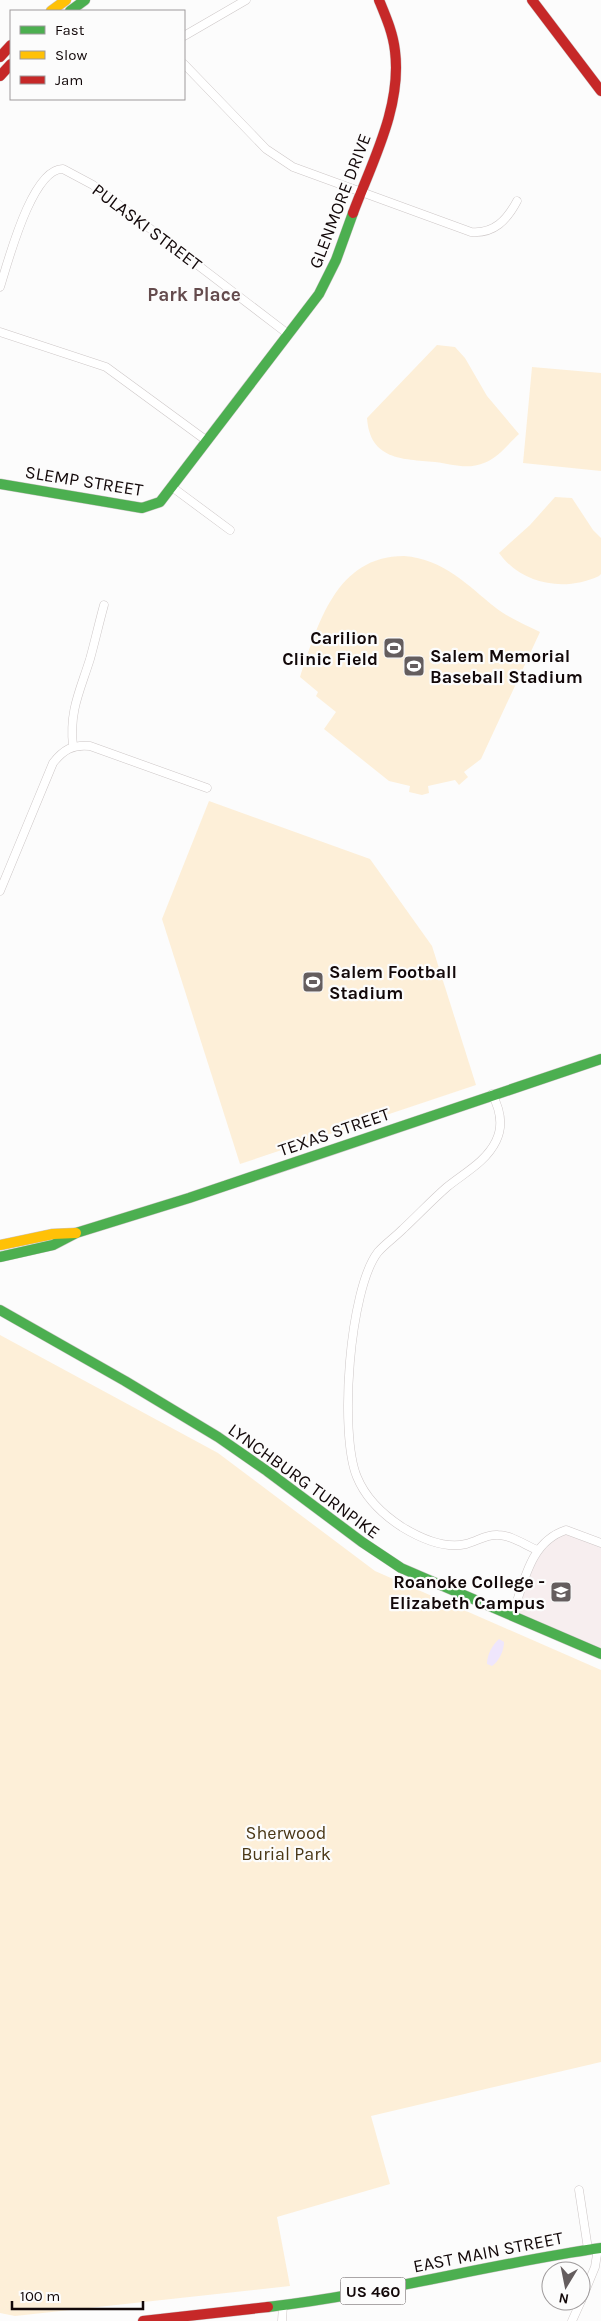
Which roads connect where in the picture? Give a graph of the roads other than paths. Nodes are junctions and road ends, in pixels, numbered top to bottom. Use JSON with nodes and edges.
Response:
{"nodes":[{"id":1,"x":66,"y":0,"type":"edge"},
{"id":2,"x":85,"y":0,"type":"edge"},
{"id":3,"x":246,"y":0,"type":"edge"},
{"id":4,"x":379,"y":0,"type":"edge"},
{"id":5,"x":532,"y":0,"type":"edge"},
{"id":6,"x":52,"y":10,"type":"edge"},
{"id":7,"x":71,"y":10,"type":"edge"},
{"id":8,"x":185,"y":35,"type":"edge"},
{"id":9,"x":10,"y":47,"type":"edge"},
{"id":10,"x":0,"y":56,"type":"edge"},
{"id":11,"x":10,"y":65,"type":"edge"},
{"id":12,"x":185,"y":65,"type":"edge"},
{"id":13,"x":0,"y":76,"type":"edge"},
{"id":14,"x":601,"y":91,"type":"edge"},
{"id":15,"x":361,"y":193,"type":"junction"},
{"id":16,"x":517,"y":201,"type":"dead end"},
{"id":17,"x":0,"y":287,"type":"edge"},
{"id":18,"x":0,"y":332,"type":"edge"},
{"id":19,"x":288,"y":334,"type":"junction"},
{"id":20,"x":207,"y":441,"type":"junction"},
{"id":21,"x":0,"y":484,"type":"edge"},
{"id":22,"x":172,"y":487,"type":"junction"},
{"id":23,"x":230,"y":530,"type":"dead end"},
{"id":24,"x":104,"y":606,"type":"dead end"},
{"id":25,"x":73,"y":746,"type":"junction"},
{"id":26,"x":207,"y":788,"type":"dead end"},
{"id":27,"x":0,"y":891,"type":"edge"},
{"id":28,"x":601,"y":1059,"type":"edge"},
{"id":29,"x":492,"y":1094,"type":"junction"},
{"id":30,"x":76,"y":1233,"type":"junction"},
{"id":31,"x":0,"y":1245,"type":"edge"},
{"id":32,"x":0,"y":1257,"type":"edge"},
{"id":33,"x":0,"y":1310,"type":"edge"},
{"id":34,"x":601,"y":1541,"type":"edge"},
{"id":35,"x":537,"y":1550,"type":"junction"},
{"id":36,"x":512,"y":1616,"type":"junction"},
{"id":37,"x":601,"y":1654,"type":"edge"},
{"id":38,"x":579,"y":2190,"type":"dead end"},
{"id":39,"x":596,"y":2248,"type":"edge"},
{"id":40,"x":591,"y":2277,"type":"edge"},
{"id":41,"x":283,"y":2305,"type":"junction"},
{"id":42,"x":143,"y":2321,"type":"edge"},
{"id":43,"x":282,"y":2321,"type":"edge"}],
"edges":[{"from":1,"to":6,"type":"street"},
{"from":2,"to":7,"type":"street"},
{"from":3,"to":8,"type":"street"},
{"from":4,"to":15,"type":"street","name":"GLENMORE DRIVE"},
{"from":5,"to":14,"type":"street"},
{"from":9,"to":10,"type":"street"},
{"from":11,"to":13,"type":"street"},
{"from":12,"to":15,"type":"street"},
{"from":15,"to":16,"type":"street"},
{"from":15,"to":19,"type":"street","name":"GLENMORE DRIVE"},
{"from":17,"to":19,"type":"street","name":"PULASKI STREET"},
{"from":18,"to":20,"type":"street"},
{"from":19,"to":20,"type":"street","name":"GLENMORE DRIVE"},
{"from":20,"to":22,"type":"street","name":"GLENMORE DRIVE"},
{"from":21,"to":22,"type":"street","name":"SLEMP STREET"},
{"from":22,"to":23,"type":"street"},
{"from":24,"to":25,"type":"street"},
{"from":25,"to":26,"type":"street"},
{"from":25,"to":27,"type":"street"},
{"from":28,"to":29,"type":"street","name":"TEXAS STREET"},
{"from":29,"to":30,"type":"street","name":"TEXAS STREET"},
{"from":29,"to":35,"type":"street"},
{"from":30,"to":31,"type":"street","name":"TEXAS STREET"},
{"from":30,"to":32,"type":"street","name":"TEXAS STREET"},
{"from":33,"to":36,"type":"street","name":"LYNCHBURG TURNPIKE"},
{"from":34,"to":35,"type":"street"},
{"from":35,"to":36,"type":"street"},
{"from":36,"to":37,"type":"street","name":"LYNCHBURG TURNPIKE"},
{"from":38,"to":39,"type":"street"},
{"from":39,"to":40,"type":"street"},
{"from":39,"to":41,"type":"street","name":"EAST MAIN STREET","number":"US 460"},
{"from":41,"to":42,"type":"street","name":"EAST MAIN STREET","number":"US 460"},
{"from":41,"to":43,"type":"street"}]}
